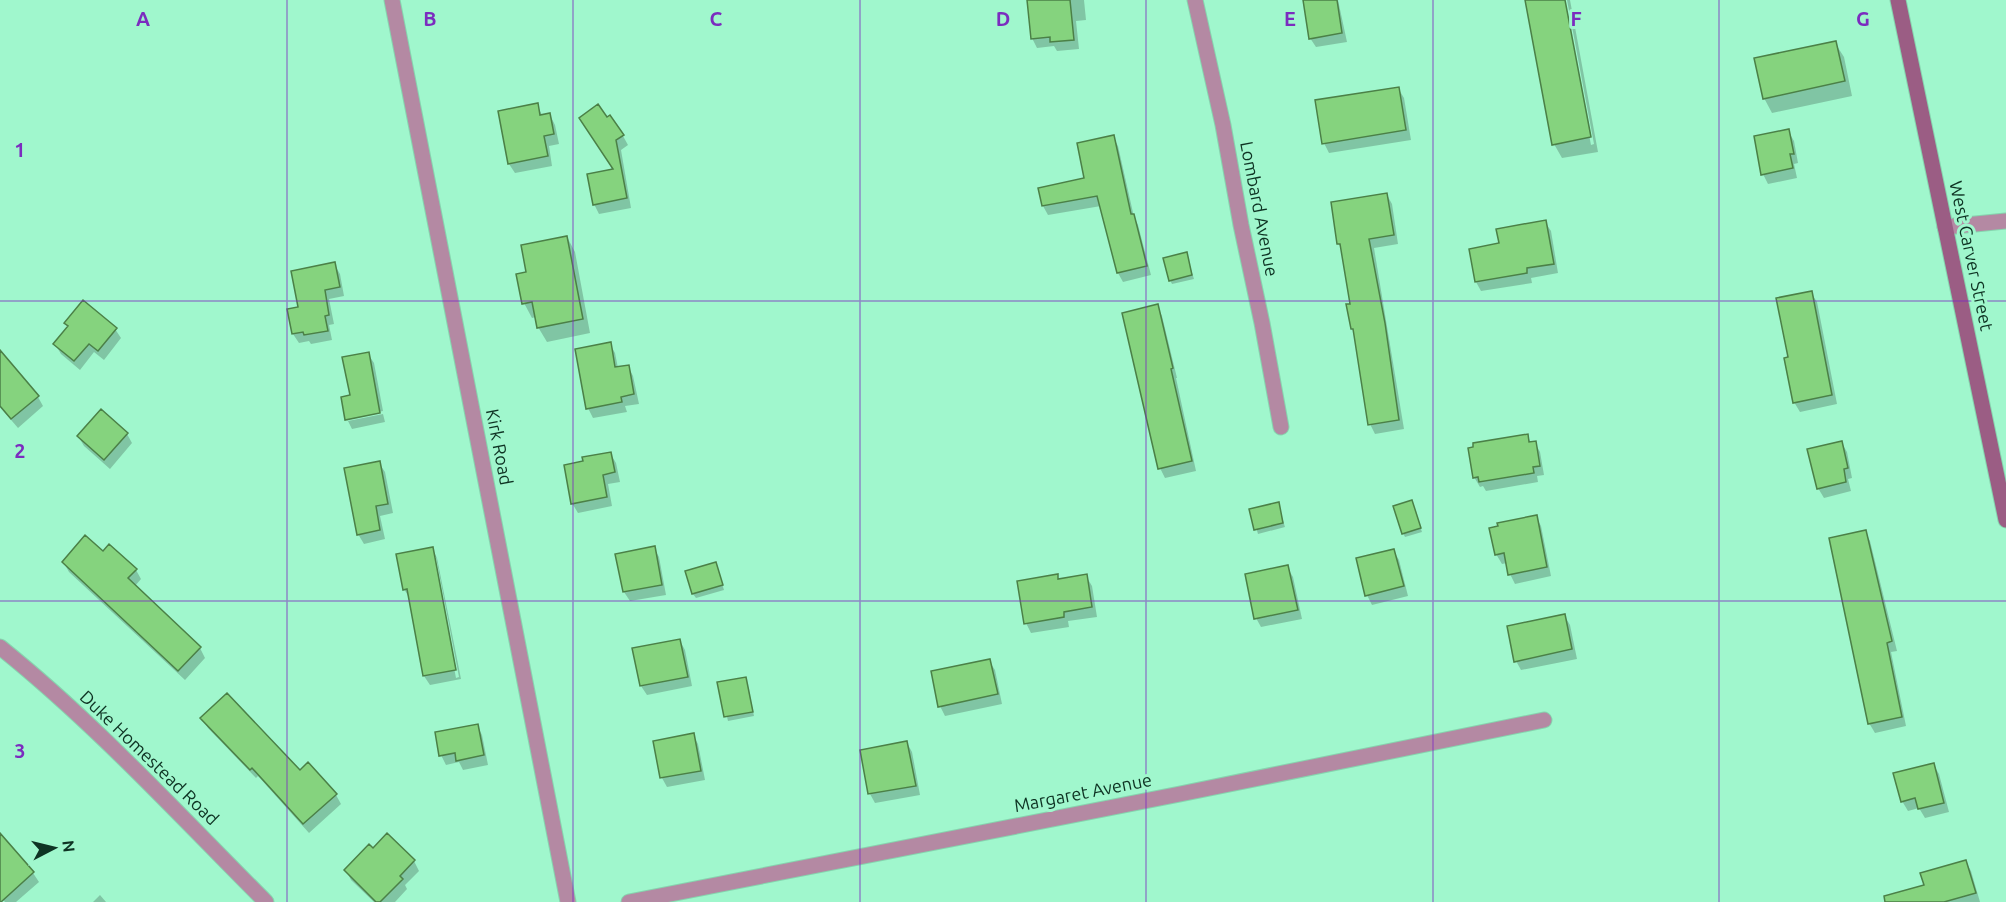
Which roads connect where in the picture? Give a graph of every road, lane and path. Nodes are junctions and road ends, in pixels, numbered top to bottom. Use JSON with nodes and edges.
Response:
{"nodes":[{"id":1,"x":392,"y":0,"type":"edge"},
{"id":2,"x":1195,"y":0,"type":"edge"},
{"id":3,"x":1898,"y":0,"type":"edge"},
{"id":4,"x":2006,"y":221,"type":"edge"},
{"id":5,"x":1945,"y":227,"type":"junction"},
{"id":6,"x":1281,"y":427,"type":"dead end"},
{"id":7,"x":2006,"y":520,"type":"edge"},
{"id":8,"x":0,"y":647,"type":"edge"},
{"id":9,"x":1544,"y":720,"type":"dead end"},
{"id":10,"x":266,"y":902,"type":"edge"},
{"id":11,"x":568,"y":902,"type":"edge"},
{"id":12,"x":629,"y":902,"type":"edge"}],
"edges":[{"from":1,"to":11,"type":"street","name":"Kirk Road"},
{"from":2,"to":6,"type":"street","name":"Lombard Avenue"},
{"from":3,"to":5,"type":"street","name":"West Carver Street"},
{"from":4,"to":5,"type":"street"},
{"from":5,"to":7,"type":"street","name":"West Carver Street"},
{"from":8,"to":10,"type":"street","name":"Duke Homestead Road"},
{"from":9,"to":12,"type":"street","name":"Margaret Avenue"}]}
